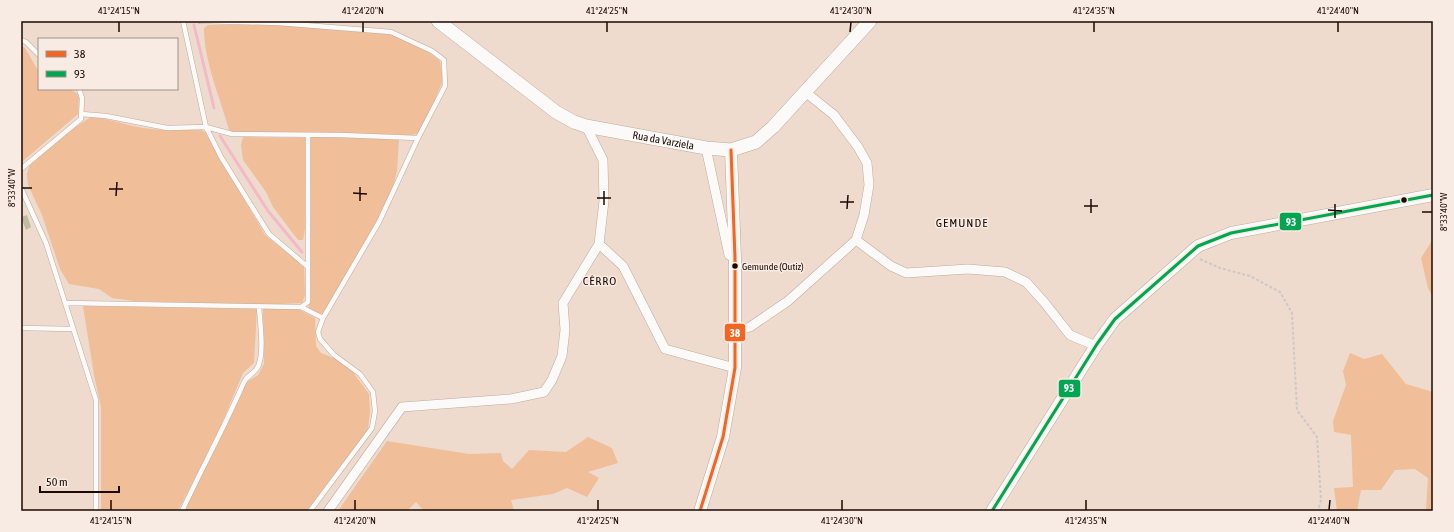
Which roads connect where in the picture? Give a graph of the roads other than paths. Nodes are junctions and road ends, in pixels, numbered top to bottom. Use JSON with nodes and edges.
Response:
{"nodes":[{"id":1,"x":183,"y":21,"type":"edge"},
{"id":2,"x":200,"y":21,"type":"edge"},
{"id":3,"x":870,"y":21,"type":"edge"},
{"id":4,"x":441,"y":22,"type":"edge"},
{"id":5,"x":21,"y":40,"type":"edge"},
{"id":6,"x":38,"y":54,"type":"edge"},
{"id":7,"x":79,"y":90,"type":"edge"},
{"id":8,"x":804,"y":91,"type":"junction"},
{"id":9,"x":81,"y":114,"type":"junction"},
{"id":10,"x":586,"y":126,"type":"junction"},
{"id":11,"x":206,"y":128,"type":"junction"},
{"id":12,"x":308,"y":135,"type":"junction"},
{"id":13,"x":418,"y":138,"type":"junction"},
{"id":14,"x":706,"y":148,"type":"junction"},
{"id":15,"x":731,"y":150,"type":"junction"},
{"id":16,"x":21,"y":169,"type":"edge"},
{"id":17,"x":21,"y":188,"type":"edge"},
{"id":18,"x":1433,"y":195,"type":"edge"},
{"id":19,"x":856,"y":240,"type":"junction"},
{"id":20,"x":599,"y":244,"type":"junction"},
{"id":21,"x":735,"y":258,"type":"junction"},
{"id":22,"x":308,"y":266,"type":"junction"},
{"id":23,"x":66,"y":303,"type":"junction"},
{"id":24,"x":259,"y":307,"type":"junction"},
{"id":25,"x":301,"y":307,"type":"junction"},
{"id":26,"x":323,"y":318,"type":"junction"},
{"id":27,"x":21,"y":328,"type":"edge"},
{"id":28,"x":73,"y":329,"type":"junction"},
{"id":29,"x":735,"y":331,"type":"junction"},
{"id":30,"x":1096,"y":346,"type":"junction"},
{"id":31,"x":735,"y":368,"type":"junction"},
{"id":32,"x":96,"y":511,"type":"edge"},
{"id":33,"x":182,"y":511,"type":"edge"},
{"id":34,"x":310,"y":511,"type":"edge"},
{"id":35,"x":328,"y":511,"type":"edge"},
{"id":36,"x":700,"y":511,"type":"edge"},
{"id":37,"x":992,"y":511,"type":"edge"}],
"edges":[{"from":1,"to":11,"type":"lane"},
{"from":2,"to":13,"type":"lane"},
{"from":3,"to":8,"type":"main road","name":"Rua da Varziela"},
{"from":4,"to":10,"type":"main road","name":"Rua da Varziela"},
{"from":5,"to":6,"type":"lane"},
{"from":7,"to":9,"type":"lane"},
{"from":8,"to":15,"type":"main road","name":"Rua da Varziela"},
{"from":8,"to":19,"type":"street"},
{"from":9,"to":11,"type":"lane"},
{"from":9,"to":16,"type":"lane"},
{"from":10,"to":14,"type":"main road","name":"Rua da Varziela"},
{"from":10,"to":20,"type":"street"},
{"from":11,"to":12,"type":"lane"},
{"from":11,"to":22,"type":"lane"},
{"from":12,"to":13,"type":"lane"},
{"from":12,"to":22,"type":"lane"},
{"from":13,"to":26,"type":"lane"},
{"from":14,"to":15,"type":"main road","name":"Rua da Varziela"},
{"from":14,"to":21,"type":"street"},
{"from":15,"to":21,"type":"street"},
{"from":17,"to":23,"type":"lane"},
{"from":18,"to":30,"type":"street"},
{"from":19,"to":29,"type":"street"},
{"from":19,"to":30,"type":"street"},
{"from":20,"to":31,"type":"street"},
{"from":20,"to":35,"type":"street"},
{"from":21,"to":29,"type":"street"},
{"from":22,"to":25,"type":"lane"},
{"from":23,"to":24,"type":"lane"},
{"from":23,"to":28,"type":"lane"},
{"from":24,"to":25,"type":"lane"},
{"from":24,"to":33,"type":"lane"},
{"from":25,"to":26,"type":"lane"},
{"from":26,"to":34,"type":"lane"},
{"from":27,"to":28,"type":"lane"},
{"from":28,"to":32,"type":"lane"},
{"from":29,"to":31,"type":"street"},
{"from":30,"to":37,"type":"street"},
{"from":31,"to":36,"type":"street"}]}
